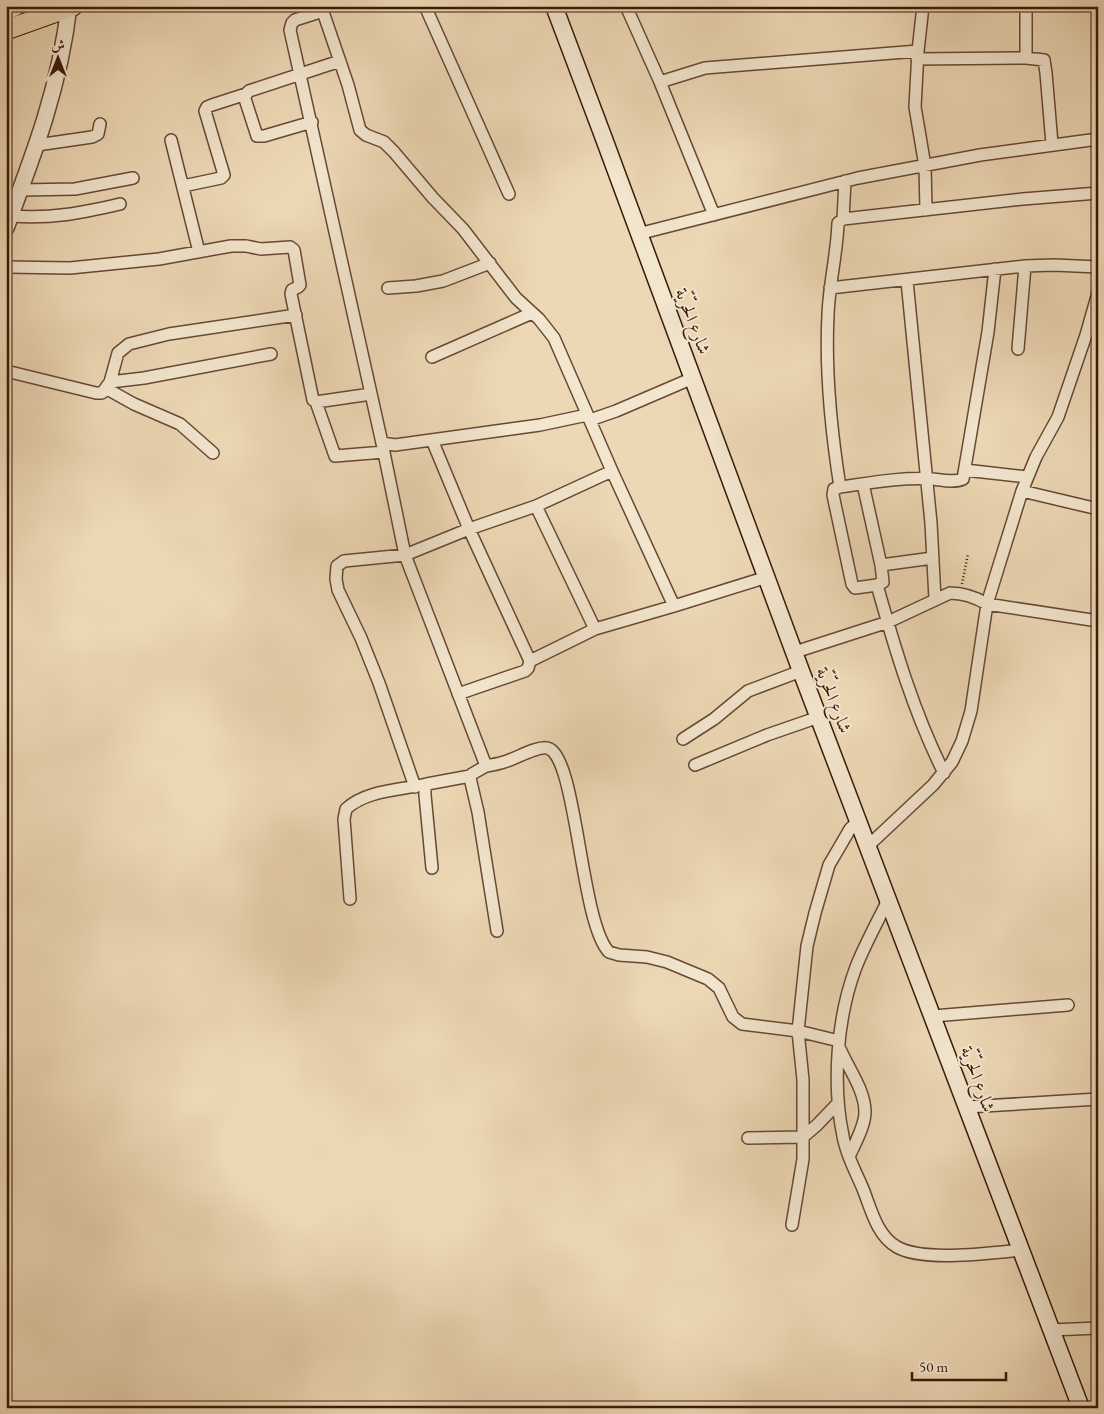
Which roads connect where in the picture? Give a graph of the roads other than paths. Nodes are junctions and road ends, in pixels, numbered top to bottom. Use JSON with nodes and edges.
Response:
{"nodes":[{"id":1,"x":15,"y":6,"type":"edge"},
{"id":2,"x":425,"y":6,"type":"edge"},
{"id":3,"x":554,"y":6,"type":"edge"},
{"id":4,"x":626,"y":6,"type":"edge"},
{"id":5,"x":922,"y":6,"type":"edge"},
{"id":6,"x":1026,"y":6,"type":"edge"},
{"id":7,"x":70,"y":7,"type":"edge"},
{"id":8,"x":322,"y":9,"type":"edge"},
{"id":9,"x":6,"y":10,"type":"edge"},
{"id":10,"x":40,"y":11,"type":"edge"},
{"id":11,"x":6,"y":30,"type":"edge"},
{"id":12,"x":917,"y":55,"type":"junction"},
{"id":13,"x":1026,"y":58,"type":"junction"},
{"id":14,"x":340,"y":61,"type":"junction"},
{"id":15,"x":300,"y":75,"type":"junction"},
{"id":16,"x":660,"y":82,"type":"junction"},
{"id":17,"x":246,"y":94,"type":"junction"},
{"id":18,"x":312,"y":122,"type":"junction"},
{"id":19,"x":100,"y":124,"type":"dead end"},
{"id":20,"x":1098,"y":139,"type":"edge"},
{"id":21,"x":171,"y":140,"type":"dead end"},
{"id":22,"x":1052,"y":144,"type":"junction"},
{"id":23,"x":37,"y":145,"type":"junction"},
{"id":24,"x":925,"y":166,"type":"junction"},
{"id":25,"x":133,"y":178,"type":"dead end"},
{"id":26,"x":845,"y":181,"type":"junction"},
{"id":27,"x":183,"y":186,"type":"junction"},
{"id":28,"x":22,"y":190,"type":"junction"},
{"id":29,"x":1098,"y":193,"type":"edge"},
{"id":30,"x":509,"y":194,"type":"dead end"},
{"id":31,"x":120,"y":204,"type":"dead end"},
{"id":32,"x":926,"y":210,"type":"junction"},
{"id":33,"x":714,"y":215,"type":"junction"},
{"id":34,"x":843,"y":219,"type":"junction"},
{"id":35,"x":9,"y":222,"type":"edge"},
{"id":36,"x":638,"y":234,"type":"junction"},
{"id":37,"x":199,"y":252,"type":"junction"},
{"id":38,"x":490,"y":263,"type":"junction"},
{"id":39,"x":1026,"y":266,"type":"junction"},
{"id":40,"x":6,"y":267,"type":"edge"},
{"id":41,"x":1098,"y":267,"type":"edge"},
{"id":42,"x":995,"y":269,"type":"junction"},
{"id":43,"x":907,"y":280,"type":"junction"},
{"id":44,"x":388,"y":288,"type":"dead end"},
{"id":45,"x":830,"y":288,"type":"junction"},
{"id":46,"x":1098,"y":293,"type":"edge"},
{"id":47,"x":532,"y":313,"type":"junction"},
{"id":48,"x":296,"y":315,"type":"junction"},
{"id":49,"x":1018,"y":350,"type":"dead end"},
{"id":50,"x":271,"y":354,"type":"dead end"},
{"id":51,"x":432,"y":357,"type":"dead end"},
{"id":52,"x":6,"y":371,"type":"edge"},
{"id":53,"x":694,"y":378,"type":"junction"},
{"id":54,"x":109,"y":385,"type":"junction"},
{"id":55,"x":370,"y":394,"type":"junction"},
{"id":56,"x":316,"y":402,"type":"junction"},
{"id":57,"x":588,"y":417,"type":"junction"},
{"id":58,"x":432,"y":440,"type":"junction"},
{"id":59,"x":383,"y":448,"type":"junction"},
{"id":60,"x":213,"y":453,"type":"dead end"},
{"id":61,"x":965,"y":470,"type":"junction"},
{"id":62,"x":612,"y":471,"type":"junction"},
{"id":63,"x":1028,"y":477,"type":"junction"},
{"id":64,"x":926,"y":479,"type":"junction"},
{"id":65,"x":863,"y":484,"type":"junction"},
{"id":66,"x":840,"y":487,"type":"junction"},
{"id":67,"x":1022,"y":491,"type":"junction"},
{"id":68,"x":536,"y":506,"type":"junction"},
{"id":69,"x":1098,"y":510,"type":"edge"},
{"id":70,"x":469,"y":529,"type":"junction"},
{"id":71,"x":405,"y":555,"type":"junction"},
{"id":72,"x":933,"y":558,"type":"junction"},
{"id":73,"x":881,"y":565,"type":"junction"},
{"id":74,"x":767,"y":577,"type":"junction"},
{"id":75,"x":878,"y":585,"type":"junction"},
{"id":76,"x":935,"y":599,"type":"junction"},
{"id":77,"x":988,"y":604,"type":"junction"},
{"id":78,"x":674,"y":606,"type":"junction"},
{"id":79,"x":1098,"y":620,"type":"edge"},
{"id":80,"x":888,"y":622,"type":"junction"},
{"id":81,"x":595,"y":629,"type":"junction"},
{"id":82,"x":795,"y":652,"type":"junction"},
{"id":83,"x":530,"y":660,"type":"junction"},
{"id":84,"x":802,"y":671,"type":"junction"},
{"id":85,"x":458,"y":694,"type":"junction"},
{"id":86,"x":819,"y":717,"type":"junction"},
{"id":87,"x":683,"y":739,"type":"dead end"},
{"id":88,"x":695,"y":765,"type":"dead end"},
{"id":89,"x":486,"y":766,"type":"junction"},
{"id":90,"x":944,"y":773,"type":"junction"},
{"id":91,"x":470,"y":776,"type":"junction"},
{"id":92,"x":428,"y":784,"type":"junction"},
{"id":93,"x":415,"y":787,"type":"junction"},
{"id":94,"x":859,"y":820,"type":"junction"},
{"id":95,"x":868,"y":846,"type":"junction"},
{"id":96,"x":432,"y":868,"type":"dead end"},
{"id":97,"x":889,"y":898,"type":"junction"},
{"id":98,"x":350,"y":899,"type":"dead end"},
{"id":99,"x":497,"y":931,"type":"dead end"},
{"id":100,"x":1068,"y":1005,"type":"dead end"},
{"id":101,"x":933,"y":1016,"type":"junction"},
{"id":102,"x":798,"y":1031,"type":"junction"},
{"id":103,"x":839,"y":1044,"type":"junction"},
{"id":104,"x":1098,"y":1100,"type":"edge"},
{"id":105,"x":838,"y":1103,"type":"junction"},
{"id":106,"x":967,"y":1108,"type":"junction"},
{"id":107,"x":803,"y":1137,"type":"junction"},
{"id":108,"x":748,"y":1138,"type":"dead end"},
{"id":109,"x":849,"y":1157,"type":"junction"},
{"id":110,"x":792,"y":1225,"type":"dead end"},
{"id":111,"x":1021,"y":1250,"type":"junction"},
{"id":112,"x":1098,"y":1328,"type":"edge"},
{"id":113,"x":1051,"y":1330,"type":"junction"},
{"id":114,"x":1081,"y":1408,"type":"edge"}],
"edges":[{"from":1,"to":9,"type":"main road"},
{"from":2,"to":30,"type":"street"},
{"from":3,"to":36,"type":"main road","name":"شارع الحرّيّة"},
{"from":4,"to":16,"type":"street"},
{"from":5,"to":12,"type":"street"},
{"from":6,"to":13,"type":"street"},
{"from":7,"to":10,"type":"main road"},
{"from":7,"to":23,"type":"street"},
{"from":8,"to":14,"type":"street"},
{"from":8,"to":15,"type":"street"},
{"from":10,"to":11,"type":"main road"},
{"from":12,"to":13,"type":"street"},
{"from":12,"to":16,"type":"street"},
{"from":12,"to":24,"type":"street"},
{"from":13,"to":22,"type":"street"},
{"from":14,"to":15,"type":"street"},
{"from":14,"to":38,"type":"street"},
{"from":15,"to":17,"type":"street"},
{"from":15,"to":18,"type":"street"},
{"from":16,"to":33,"type":"street"},
{"from":17,"to":18,"type":"street"},
{"from":17,"to":27,"type":"street"},
{"from":18,"to":55,"type":"street"},
{"from":19,"to":23,"type":"street"},
{"from":20,"to":22,"type":"street"},
{"from":21,"to":27,"type":"street"},
{"from":22,"to":24,"type":"street"},
{"from":23,"to":28,"type":"street"},
{"from":24,"to":26,"type":"street"},
{"from":24,"to":32,"type":"street"},
{"from":25,"to":28,"type":"street"},
{"from":26,"to":33,"type":"street"},
{"from":26,"to":34,"type":"street"},
{"from":27,"to":37,"type":"street"},
{"from":28,"to":35,"type":"street"},
{"from":29,"to":32,"type":"street"},
{"from":31,"to":35,"type":"street"},
{"from":32,"to":34,"type":"street"},
{"from":33,"to":36,"type":"street"},
{"from":34,"to":45,"type":"street"},
{"from":36,"to":53,"type":"main road","name":"شارع الحرّيّة"},
{"from":37,"to":40,"type":"street"},
{"from":37,"to":48,"type":"street"},
{"from":38,"to":44,"type":"street"},
{"from":38,"to":47,"type":"street"},
{"from":39,"to":41,"type":"street"},
{"from":39,"to":42,"type":"street"},
{"from":39,"to":49,"type":"street"},
{"from":42,"to":43,"type":"street"},
{"from":42,"to":61,"type":"street"},
{"from":43,"to":45,"type":"street"},
{"from":43,"to":64,"type":"street"},
{"from":45,"to":66,"type":"street"},
{"from":46,"to":63,"type":"street"},
{"from":47,"to":51,"type":"street"},
{"from":47,"to":57,"type":"street"},
{"from":48,"to":54,"type":"street"},
{"from":48,"to":56,"type":"street"},
{"from":50,"to":54,"type":"street"},
{"from":52,"to":54,"type":"street"},
{"from":53,"to":57,"type":"street"},
{"from":53,"to":74,"type":"main road","name":"شارع الحرّيّة"},
{"from":54,"to":60,"type":"street"},
{"from":55,"to":56,"type":"street"},
{"from":55,"to":59,"type":"street"},
{"from":56,"to":59,"type":"street"},
{"from":57,"to":58,"type":"street"},
{"from":57,"to":62,"type":"street"},
{"from":58,"to":59,"type":"street"},
{"from":58,"to":70,"type":"street"},
{"from":59,"to":71,"type":"street"},
{"from":61,"to":63,"type":"street"},
{"from":61,"to":64,"type":"street"},
{"from":62,"to":68,"type":"street"},
{"from":62,"to":78,"type":"street"},
{"from":63,"to":67,"type":"street"},
{"from":64,"to":65,"type":"street"},
{"from":64,"to":72,"type":"street"},
{"from":65,"to":66,"type":"street"},
{"from":65,"to":73,"type":"street"},
{"from":66,"to":75,"type":"street"},
{"from":67,"to":69,"type":"street"},
{"from":67,"to":77,"type":"street"},
{"from":68,"to":70,"type":"street"},
{"from":68,"to":81,"type":"street"},
{"from":70,"to":71,"type":"street"},
{"from":70,"to":83,"type":"street"},
{"from":71,"to":85,"type":"street"},
{"from":71,"to":93,"type":"street"},
{"from":72,"to":73,"type":"street"},
{"from":72,"to":76,"type":"street"},
{"from":73,"to":75,"type":"street"},
{"from":74,"to":78,"type":"street"},
{"from":74,"to":82,"type":"main road","name":"شارع الحرّيّة"},
{"from":75,"to":80,"type":"street"},
{"from":76,"to":77,"type":"street"},
{"from":76,"to":80,"type":"street"},
{"from":77,"to":79,"type":"street"},
{"from":77,"to":90,"type":"street"},
{"from":78,"to":81,"type":"street"},
{"from":80,"to":82,"type":"street"},
{"from":80,"to":90,"type":"street"},
{"from":81,"to":83,"type":"street"},
{"from":82,"to":84,"type":"main road","name":"شارع الحرّيّة"},
{"from":83,"to":85,"type":"street"},
{"from":84,"to":86,"type":"main road","name":"شارع الحرّيّة"},
{"from":84,"to":87,"type":"street"},
{"from":85,"to":89,"type":"street"},
{"from":86,"to":88,"type":"street"},
{"from":86,"to":94,"type":"main road","name":"شارع الحرّيّة"},
{"from":89,"to":91,"type":"street"},
{"from":89,"to":102,"type":"street"},
{"from":90,"to":95,"type":"street"},
{"from":91,"to":92,"type":"street"},
{"from":91,"to":99,"type":"street"},
{"from":92,"to":93,"type":"street"},
{"from":92,"to":96,"type":"street"},
{"from":93,"to":98,"type":"street"},
{"from":94,"to":95,"type":"main road","name":"شارع الحرّيّة"},
{"from":94,"to":102,"type":"street"},
{"from":95,"to":97,"type":"main road","name":"شارع الحرّيّة"},
{"from":97,"to":101,"type":"main road","name":"شارع الحرّيّة"},
{"from":97,"to":103,"type":"street"},
{"from":100,"to":101,"type":"street"},
{"from":101,"to":106,"type":"main road","name":"شارع الحرّيّة"},
{"from":102,"to":103,"type":"street"},
{"from":102,"to":107,"type":"street"},
{"from":103,"to":105,"type":"street"},
{"from":103,"to":109,"type":"street"},
{"from":104,"to":106,"type":"street"},
{"from":105,"to":107,"type":"street"},
{"from":105,"to":109,"type":"street"},
{"from":106,"to":111,"type":"main road","name":"شارع الحرّيّة"},
{"from":107,"to":108,"type":"street"},
{"from":107,"to":110,"type":"street"},
{"from":109,"to":111,"type":"street"},
{"from":111,"to":113,"type":"main road","name":"شارع الحرّيّة"},
{"from":112,"to":113,"type":"street"},
{"from":113,"to":114,"type":"main road","name":"شارع الحرّيّة"}]}
